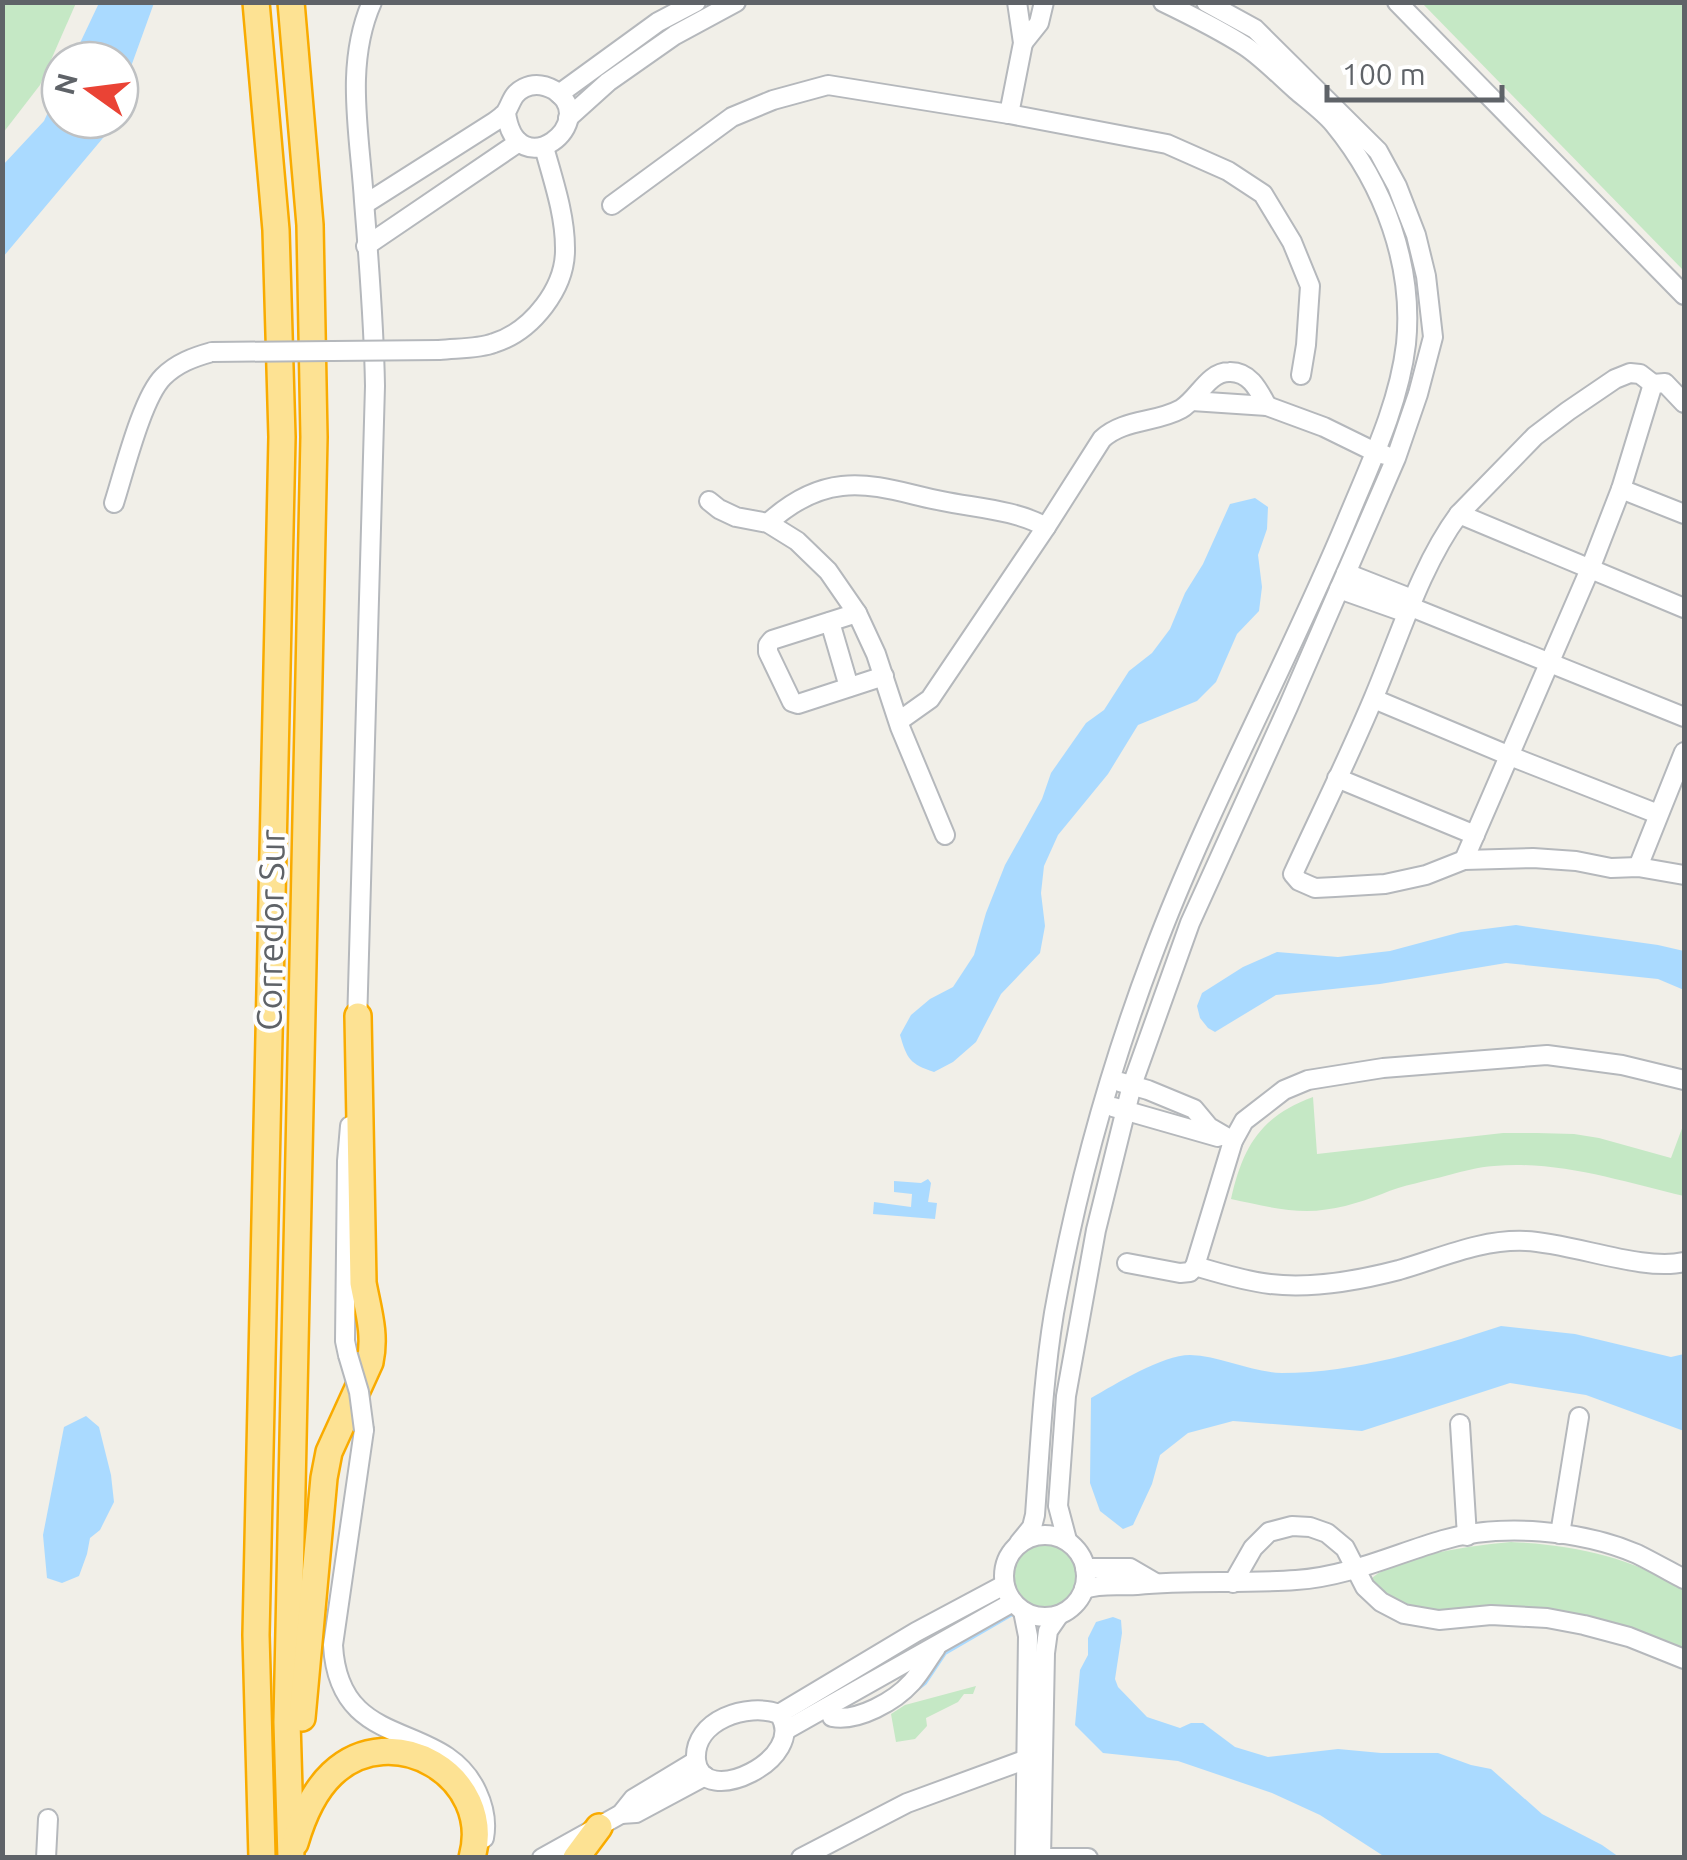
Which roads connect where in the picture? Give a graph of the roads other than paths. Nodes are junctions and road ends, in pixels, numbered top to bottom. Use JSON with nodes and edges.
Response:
{"nodes":[{"id":1,"x":246,"y":2,"type":"edge"},
{"id":2,"x":256,"y":2,"type":"edge"},
{"id":3,"x":290,"y":2,"type":"edge"},
{"id":4,"x":372,"y":2,"type":"edge"},
{"id":5,"x":696,"y":2,"type":"edge"},
{"id":6,"x":736,"y":2,"type":"edge"},
{"id":7,"x":1017,"y":2,"type":"edge"},
{"id":8,"x":1044,"y":2,"type":"edge"},
{"id":9,"x":1162,"y":2,"type":"edge"},
{"id":10,"x":1206,"y":2,"type":"edge"},
{"id":11,"x":1398,"y":2,"type":"edge"},
{"id":12,"x":1022,"y":43,"type":"junction"},
{"id":13,"x":560,"y":94,"type":"junction"},
{"id":14,"x":266,"y":100,"type":"junction"},
{"id":15,"x":506,"y":113,"type":"junction"},
{"id":16,"x":1009,"y":114,"type":"junction"},
{"id":17,"x":568,"y":118,"type":"junction"},
{"id":18,"x":519,"y":142,"type":"junction"},
{"id":19,"x":544,"y":147,"type":"junction"},
{"id":20,"x":396,"y":184,"type":"junction"},
{"id":21,"x":364,"y":204,"type":"junction"},
{"id":22,"x":612,"y":205,"type":"dead end"},
{"id":23,"x":413,"y":214,"type":"junction"},
{"id":24,"x":366,"y":246,"type":"junction"},
{"id":25,"x":1684,"y":295,"type":"edge"},
{"id":26,"x":1301,"y":375,"type":"dead end"},
{"id":27,"x":1653,"y":384,"type":"junction"},
{"id":28,"x":1192,"y":401,"type":"junction"},
{"id":29,"x":1684,"y":403,"type":"edge"},
{"id":30,"x":1267,"y":406,"type":"junction"},
{"id":31,"x":1375,"y":452,"type":"junction"},
{"id":32,"x":1396,"y":458,"type":"junction"},
{"id":33,"x":1621,"y":489,"type":"junction"},
{"id":34,"x":710,"y":501,"type":"dead end"},
{"id":35,"x":114,"y":502,"type":"dead end"},
{"id":36,"x":1459,"y":514,"type":"junction"},
{"id":37,"x":1684,"y":514,"type":"edge"},
{"id":38,"x":768,"y":523,"type":"junction"},
{"id":39,"x":1046,"y":528,"type":"junction"},
{"id":40,"x":1590,"y":569,"type":"junction"},
{"id":41,"x":1342,"y":581,"type":"junction"},
{"id":42,"x":1411,"y":606,"type":"junction"},
{"id":43,"x":1684,"y":608,"type":"edge"},
{"id":44,"x":857,"y":613,"type":"junction"},
{"id":45,"x":830,"y":622,"type":"junction"},
{"id":46,"x":1549,"y":663,"type":"junction"},
{"id":47,"x":884,"y":676,"type":"junction"},
{"id":48,"x":849,"y":688,"type":"junction"},
{"id":49,"x":1374,"y":699,"type":"junction"},
{"id":50,"x":1684,"y":717,"type":"edge"},
{"id":51,"x":898,"y":721,"type":"junction"},
{"id":52,"x":1684,"y":752,"type":"edge"},
{"id":53,"x":1510,"y":756,"type":"junction"},
{"id":54,"x":1680,"y":774,"type":"edge"},
{"id":55,"x":1337,"y":778,"type":"junction"},
{"id":56,"x":1658,"y":814,"type":"junction"},
{"id":57,"x":1475,"y":834,"type":"junction"},
{"id":58,"x":945,"y":835,"type":"dead end"},
{"id":59,"x":1464,"y":860,"type":"junction"},
{"id":60,"x":1638,"y":867,"type":"junction"},
{"id":61,"x":1684,"y":874,"type":"edge"},
{"id":62,"x":358,"y":1016,"type":"junction"},
{"id":63,"x":1110,"y":1080,"type":"junction"},
{"id":64,"x":1684,"y":1080,"type":"edge"},
{"id":65,"x":1132,"y":1085,"type":"junction"},
{"id":66,"x":1102,"y":1105,"type":"junction"},
{"id":67,"x":1124,"y":1110,"type":"junction"},
{"id":68,"x":1233,"y":1141,"type":"junction"},
{"id":69,"x":1127,"y":1262,"type":"dead end"},
{"id":70,"x":1684,"y":1262,"type":"edge"},
{"id":71,"x":1195,"y":1266,"type":"junction"},
{"id":72,"x":1579,"y":1417,"type":"dead end"},
{"id":73,"x":1460,"y":1424,"type":"dead end"},
{"id":74,"x":1560,"y":1534,"type":"junction"},
{"id":75,"x":1467,"y":1536,"type":"junction"},
{"id":76,"x":1067,"y":1540,"type":"junction"},
{"id":77,"x":1019,"y":1543,"type":"junction"},
{"id":78,"x":1086,"y":1568,"type":"junction"},
{"id":79,"x":1356,"y":1568,"type":"junction"},
{"id":80,"x":1684,"y":1579,"type":"edge"},
{"id":81,"x":1154,"y":1582,"type":"junction"},
{"id":82,"x":1233,"y":1584,"type":"junction"},
{"id":83,"x":1090,"y":1587,"type":"junction"},
{"id":84,"x":1014,"y":1599,"type":"junction"},
{"id":85,"x":1059,"y":1614,"type":"junction"},
{"id":86,"x":890,"y":1647,"type":"junction"},
{"id":87,"x":1684,"y":1658,"type":"edge"},
{"id":88,"x":905,"y":1673,"type":"junction"},
{"id":89,"x":782,"y":1722,"type":"junction"},
{"id":90,"x":259,"y":1737,"type":"junction"},
{"id":91,"x":1027,"y":1759,"type":"junction"},
{"id":92,"x":700,"y":1769,"type":"junction"},
{"id":93,"x":48,"y":1818,"type":"dead end"},
{"id":94,"x":610,"y":1820,"type":"junction"},
{"id":95,"x":290,"y":1822,"type":"junction"},
{"id":96,"x":1040,"y":1857,"type":"edge"},
{"id":97,"x":46,"y":1858,"type":"edge"},
{"id":98,"x":244,"y":1858,"type":"edge"},
{"id":99,"x":262,"y":1858,"type":"edge"},
{"id":100,"x":291,"y":1858,"type":"edge"},
{"id":101,"x":473,"y":1858,"type":"edge"},
{"id":102,"x":542,"y":1858,"type":"edge"},
{"id":103,"x":576,"y":1858,"type":"edge"},
{"id":104,"x":801,"y":1858,"type":"edge"},
{"id":105,"x":1025,"y":1858,"type":"edge"},
{"id":106,"x":1088,"y":1858,"type":"edge"}],
"edges":[{"from":1,"to":14,"type":"highway"},
{"from":2,"to":14,"type":"highway","name":"Corredor Sur"},
{"from":3,"to":95,"type":"highway","name":"Corredor Sur"},
{"from":4,"to":21,"type":"street"},
{"from":5,"to":13,"type":"street"},
{"from":6,"to":17,"type":"street"},
{"from":7,"to":12,"type":"street"},
{"from":8,"to":12,"type":"street"},
{"from":9,"to":31,"type":"street"},
{"from":10,"to":32,"type":"street"},
{"from":11,"to":25,"type":"street"},
{"from":12,"to":16,"type":"street"},
{"from":13,"to":15,"type":"street"},
{"from":13,"to":17,"type":"street"},
{"from":14,"to":90,"type":"highway","name":"Corredor Sur"},
{"from":15,"to":18,"type":"street"},
{"from":15,"to":20,"type":"street"},
{"from":16,"to":22,"type":"street"},
{"from":16,"to":26,"type":"street"},
{"from":17,"to":19,"type":"street"},
{"from":18,"to":19,"type":"street"},
{"from":18,"to":23,"type":"street"},
{"from":19,"to":35,"type":"street","bridge":true},
{"from":20,"to":21,"type":"street"},
{"from":20,"to":23,"type":"street"},
{"from":21,"to":24,"type":"street"},
{"from":23,"to":24,"type":"street"},
{"from":24,"to":62,"type":"street"},
{"from":27,"to":29,"type":"street"},
{"from":27,"to":33,"type":"street"},
{"from":27,"to":36,"type":"street"},
{"from":28,"to":30,"type":"street"},
{"from":28,"to":30,"type":"street"},
{"from":28,"to":39,"type":"street"},
{"from":30,"to":31,"type":"street"},
{"from":31,"to":32,"type":"street"},
{"from":31,"to":63,"type":"street"},
{"from":32,"to":41,"type":"street"},
{"from":33,"to":37,"type":"street"},
{"from":33,"to":40,"type":"street"},
{"from":34,"to":38,"type":"street"},
{"from":36,"to":40,"type":"street"},
{"from":36,"to":42,"type":"street"},
{"from":38,"to":39,"type":"street"},
{"from":38,"to":44,"type":"street"},
{"from":39,"to":51,"type":"street"},
{"from":40,"to":43,"type":"street"},
{"from":40,"to":46,"type":"street"},
{"from":41,"to":42,"type":"street"},
{"from":41,"to":65,"type":"street"},
{"from":42,"to":46,"type":"street"},
{"from":42,"to":49,"type":"street"},
{"from":44,"to":45,"type":"street"},
{"from":44,"to":47,"type":"street"},
{"from":45,"to":48,"type":"street"},
{"from":45,"to":48,"type":"street"},
{"from":46,"to":50,"type":"street"},
{"from":46,"to":53,"type":"street"},
{"from":47,"to":48,"type":"street"},
{"from":47,"to":51,"type":"street"},
{"from":49,"to":53,"type":"street"},
{"from":49,"to":55,"type":"street"},
{"from":51,"to":58,"type":"street"},
{"from":52,"to":54,"type":"street"},
{"from":53,"to":56,"type":"street"},
{"from":53,"to":57,"type":"street"},
{"from":54,"to":56,"type":"street"},
{"from":55,"to":57,"type":"street"},
{"from":55,"to":59,"type":"street"},
{"from":56,"to":60,"type":"street"},
{"from":57,"to":59,"type":"street"},
{"from":59,"to":60,"type":"street"},
{"from":60,"to":61,"type":"street"},
{"from":62,"to":95,"type":"highway"},
{"from":62,"to":101,"type":"street","bridge":true},
{"from":63,"to":65,"type":"street"},
{"from":63,"to":66,"type":"street"},
{"from":64,"to":68,"type":"street"},
{"from":65,"to":67,"type":"street"},
{"from":65,"to":68,"type":"street"},
{"from":66,"to":67,"type":"street"},
{"from":66,"to":77,"type":"street"},
{"from":67,"to":68,"type":"street"},
{"from":67,"to":76,"type":"street"},
{"from":68,"to":71,"type":"street"},
{"from":69,"to":71,"type":"street"},
{"from":70,"to":71,"type":"street"},
{"from":72,"to":74,"type":"street"},
{"from":73,"to":75,"type":"street"},
{"from":74,"to":75,"type":"street"},
{"from":74,"to":80,"type":"street"},
{"from":75,"to":79,"type":"street"},
{"from":76,"to":77,"type":"street"},
{"from":76,"to":78,"type":"street"},
{"from":77,"to":84,"type":"street"},
{"from":78,"to":81,"type":"street"},
{"from":78,"to":83,"type":"street"},
{"from":79,"to":82,"type":"street"},
{"from":79,"to":82,"type":"street"},
{"from":79,"to":87,"type":"street"},
{"from":81,"to":82,"type":"street"},
{"from":81,"to":83,"type":"street"},
{"from":83,"to":85,"type":"street"},
{"from":84,"to":85,"type":"street"},
{"from":84,"to":86,"type":"street"},
{"from":84,"to":88,"type":"street"},
{"from":84,"to":91,"type":"street"},
{"from":85,"to":96,"type":"street"},
{"from":86,"to":88,"type":"street"},
{"from":86,"to":89,"type":"street"},
{"from":88,"to":89,"type":"street"},
{"from":89,"to":92,"type":"street"},
{"from":89,"to":92,"type":"street"},
{"from":90,"to":98,"type":"highway"},
{"from":90,"to":99,"type":"highway","name":"Corredor Sur"},
{"from":91,"to":104,"type":"street"},
{"from":91,"to":105,"type":"street"},
{"from":92,"to":94,"type":"street"},
{"from":93,"to":97,"type":"street"},
{"from":94,"to":102,"type":"street"},
{"from":94,"to":103,"type":"highway"},
{"from":95,"to":100,"type":"highway","name":"Corredor Sur"},
{"from":96,"to":106,"type":"street"},
{"from":100,"to":101,"type":"highway"}]}
